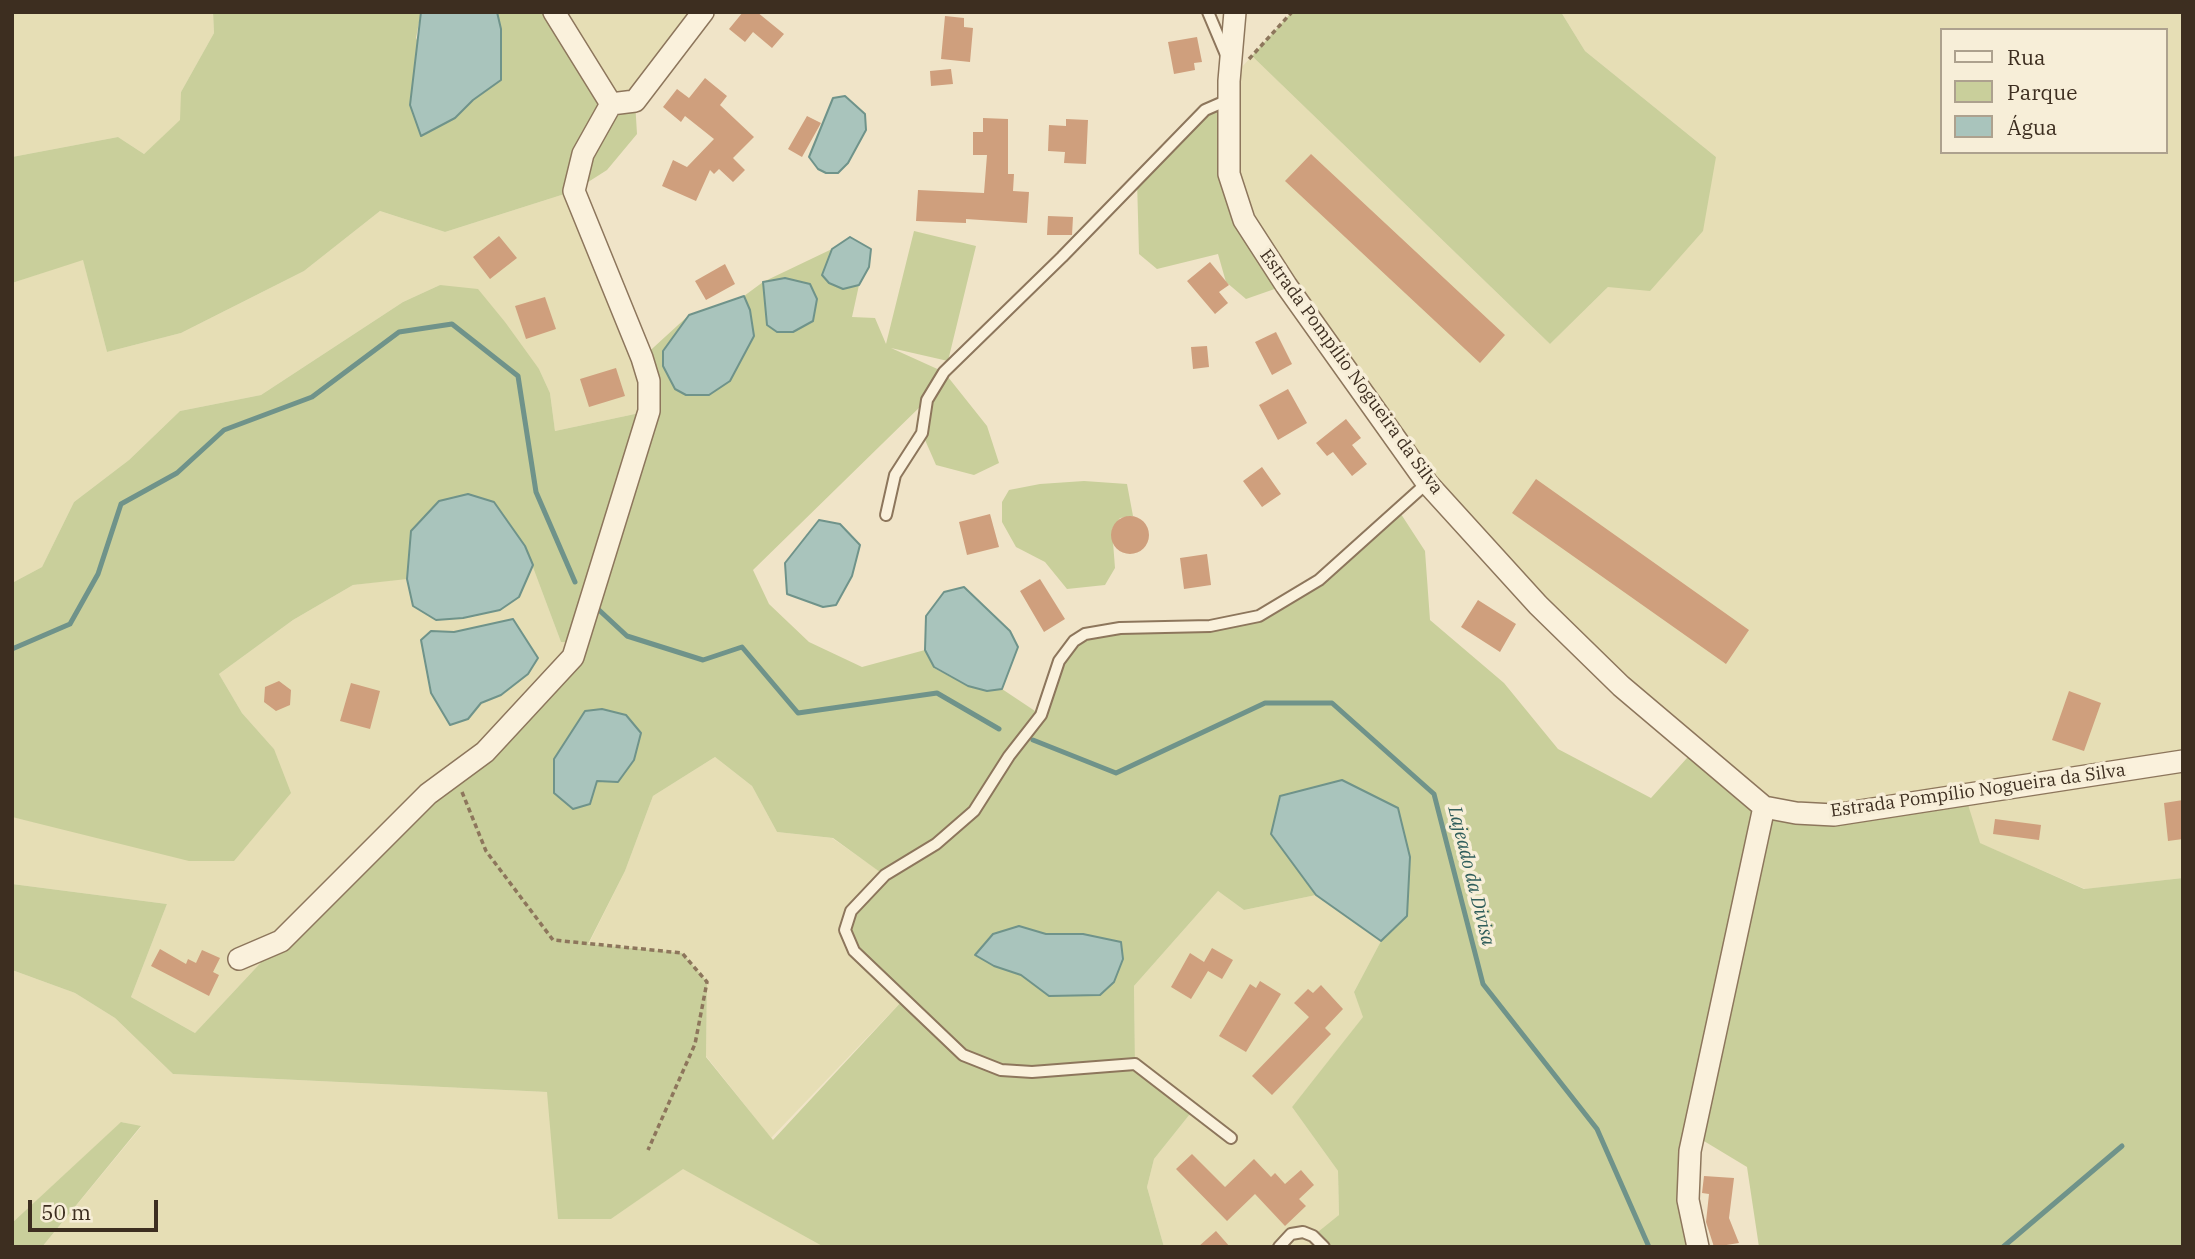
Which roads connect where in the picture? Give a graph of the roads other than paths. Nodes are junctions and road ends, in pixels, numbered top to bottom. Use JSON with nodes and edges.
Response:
{"nodes":[{"id":1,"x":554,"y":12,"type":"edge"},
{"id":2,"x":703,"y":12,"type":"edge"},
{"id":3,"x":1208,"y":12,"type":"edge"},
{"id":4,"x":1235,"y":12,"type":"edge"},
{"id":5,"x":1229,"y":81,"type":"junction"},
{"id":6,"x":611,"y":104,"type":"junction"},
{"id":7,"x":1427,"y":483,"type":"junction"},
{"id":8,"x":886,"y":515,"type":"dead end"},
{"id":9,"x":2183,"y":761,"type":"edge"},
{"id":10,"x":1764,"y":807,"type":"junction"},
{"id":11,"x":239,"y":959,"type":"dead end"},
{"id":12,"x":1231,"y":1138,"type":"dead end"},
{"id":13,"x":1279,"y":1247,"type":"edge"},
{"id":14,"x":1324,"y":1247,"type":"edge"},
{"id":15,"x":1698,"y":1247,"type":"edge"}],
"edges":[{"from":1,"to":6,"type":"street"},
{"from":2,"to":6,"type":"street"},
{"from":3,"to":5,"type":"lane"},
{"from":4,"to":5,"type":"street","name":"Estrada Pompílio Nogueira da Silva"},
{"from":5,"to":7,"type":"street","name":"Estrada Pompílio Nogueira da Silva"},
{"from":5,"to":8,"type":"lane"},
{"from":6,"to":11,"type":"street"},
{"from":7,"to":10,"type":"street","name":"Estrada Pompílio Nogueira da Silva"},
{"from":7,"to":12,"type":"lane"},
{"from":9,"to":10,"type":"street","name":"Estrada Pompílio Nogueira da Silva"},
{"from":10,"to":15,"type":"street"},
{"from":13,"to":14,"type":"lane"}]}
